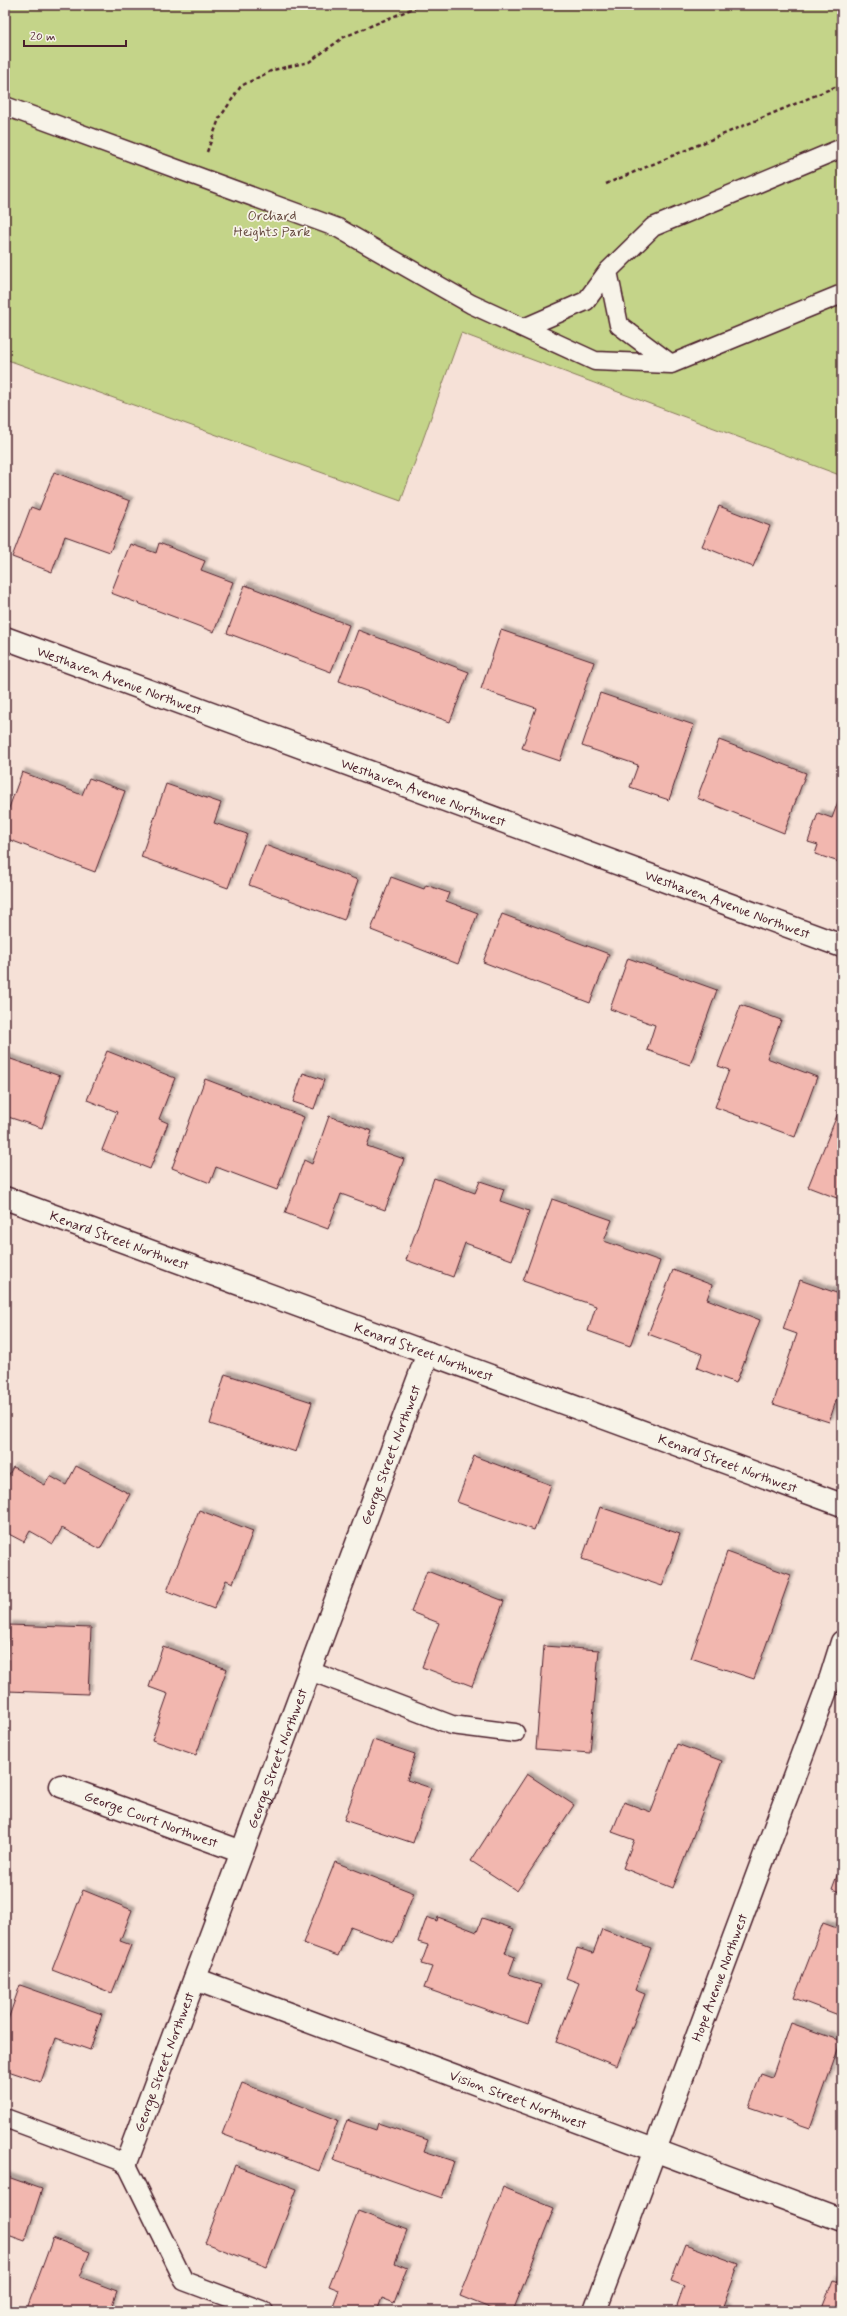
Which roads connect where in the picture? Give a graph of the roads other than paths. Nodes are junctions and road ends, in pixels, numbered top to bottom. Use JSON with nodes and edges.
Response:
{"nodes":[{"id":1,"x":5,"y":106,"type":"edge"},
{"id":2,"x":842,"y":148,"type":"edge"},
{"id":3,"x":608,"y":270,"type":"junction"},
{"id":4,"x":842,"y":294,"type":"edge"},
{"id":5,"x":524,"y":328,"type":"junction"},
{"id":6,"x":671,"y":364,"type":"junction"},
{"id":7,"x":5,"y":638,"type":"edge"},
{"id":8,"x":842,"y":946,"type":"edge"},
{"id":9,"x":5,"y":1198,"type":"edge"},
{"id":10,"x":428,"y":1353,"type":"junction"},
{"id":11,"x":842,"y":1505,"type":"edge"},
{"id":12,"x":842,"y":1642,"type":"edge"},
{"id":13,"x":310,"y":1671,"type":"junction"},
{"id":14,"x":515,"y":1733,"type":"dead end"},
{"id":15,"x":61,"y":1786,"type":"dead end"},
{"id":16,"x":242,"y":1852,"type":"junction"},
{"id":17,"x":195,"y":1980,"type":"junction"},
{"id":18,"x":5,"y":2118,"type":"edge"},
{"id":19,"x":655,"y":2150,"type":"junction"},
{"id":20,"x":126,"y":2163,"type":"junction"},
{"id":21,"x":842,"y":2220,"type":"edge"},
{"id":22,"x":264,"y":2311,"type":"edge"},
{"id":23,"x":595,"y":2311,"type":"edge"}],
"edges":[{"from":1,"to":5,"type":"lane"},
{"from":2,"to":3,"type":"lane"},
{"from":3,"to":5,"type":"lane"},
{"from":3,"to":6,"type":"lane"},
{"from":4,"to":6,"type":"lane"},
{"from":5,"to":6,"type":"lane"},
{"from":7,"to":8,"type":"street","name":"Westhaven Avenue Northwest"},
{"from":9,"to":10,"type":"street","name":"Kenard Street Northwest"},
{"from":10,"to":11,"type":"street","name":"Kenard Street Northwest"},
{"from":10,"to":13,"type":"street","name":"George Street Northwest"},
{"from":12,"to":19,"type":"street","name":"Hope Avenue Northwest"},
{"from":13,"to":14,"type":"lane"},
{"from":13,"to":16,"type":"street","name":"George Street Northwest"},
{"from":15,"to":16,"type":"street","name":"George Court Northwest"},
{"from":16,"to":17,"type":"street","name":"George Street Northwest"},
{"from":17,"to":19,"type":"street","name":"Vision Street Northwest"},
{"from":17,"to":20,"type":"street","name":"George Street Northwest"},
{"from":18,"to":20,"type":"lane"},
{"from":19,"to":21,"type":"street","name":"Vision Street Northwest"},
{"from":19,"to":23,"type":"street","name":"Hope Avenue Northwest"},
{"from":20,"to":22,"type":"lane"}]}
